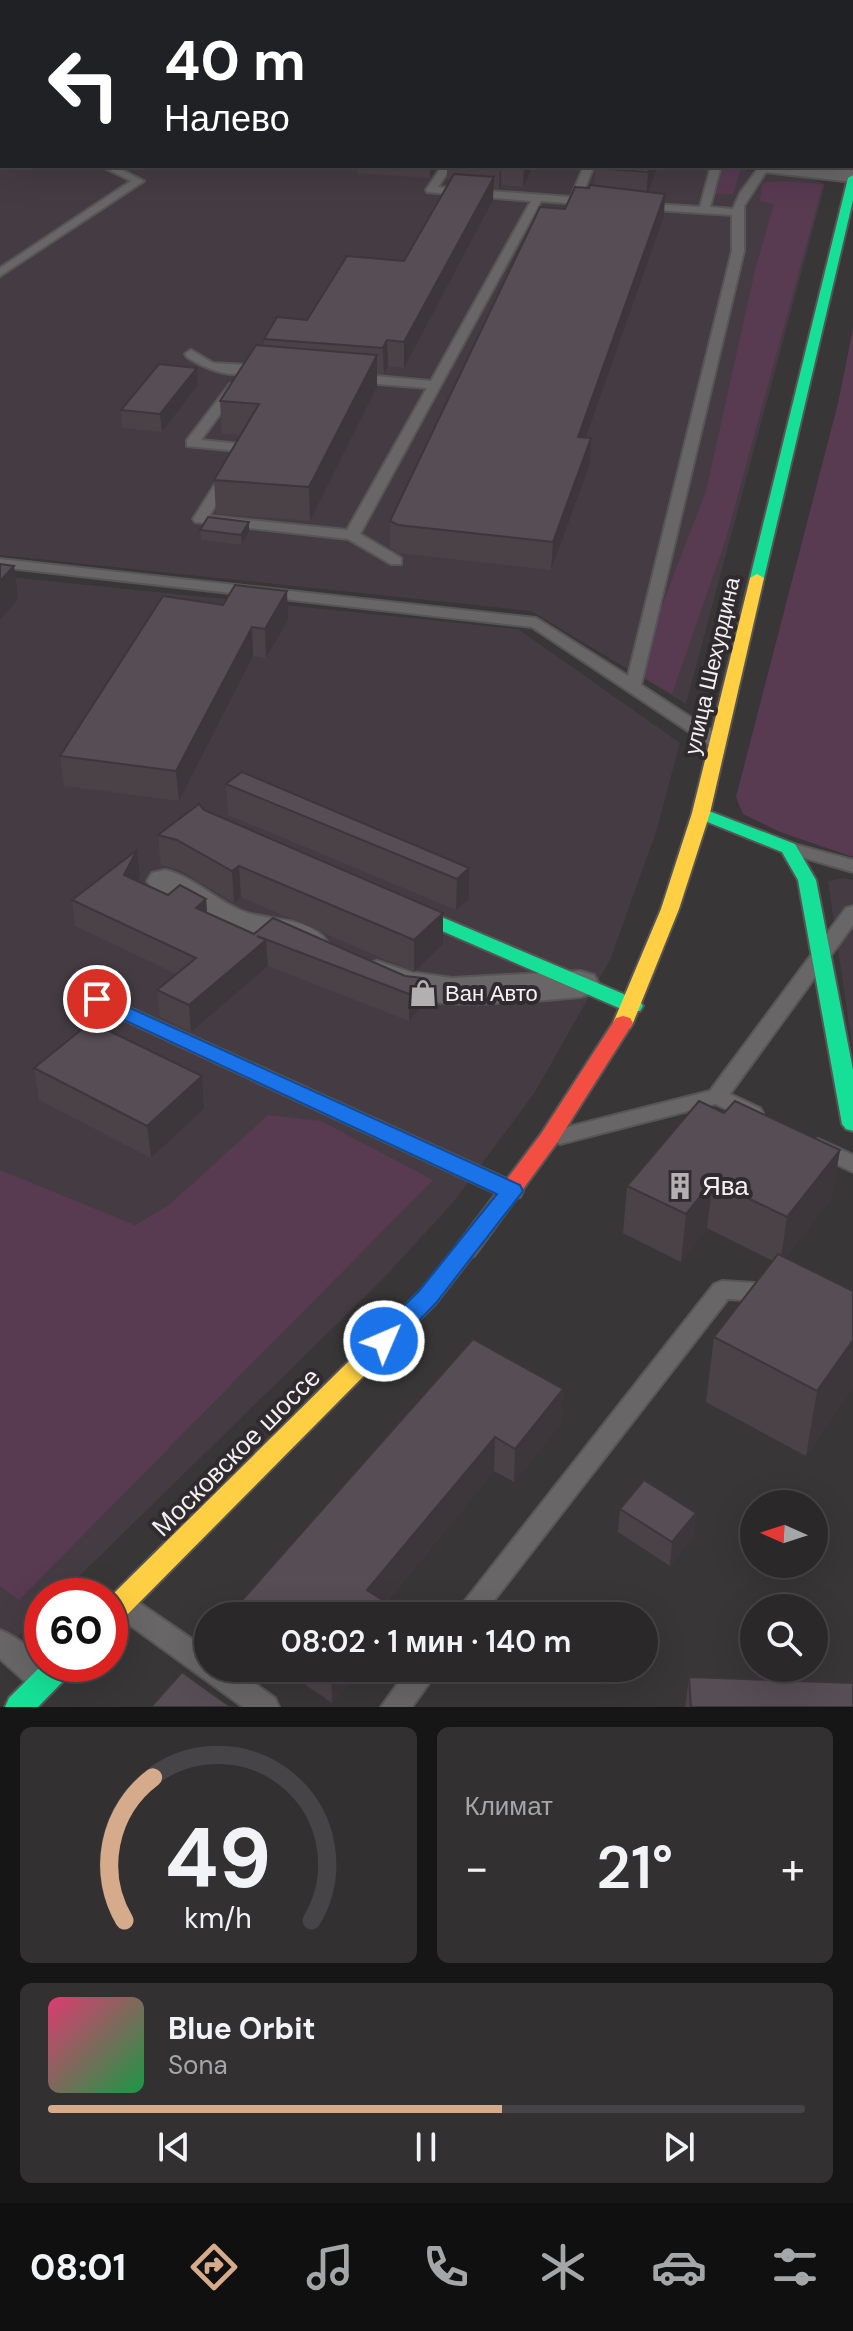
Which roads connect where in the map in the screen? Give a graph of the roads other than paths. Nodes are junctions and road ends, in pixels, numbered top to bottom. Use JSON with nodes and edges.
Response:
{"nodes":[{"id":1,"x":110,"y":168,"type":"edge"},
{"id":2,"x":446,"y":168,"type":"edge"},
{"id":3,"x":588,"y":168,"type":"edge"},
{"id":4,"x":715,"y":168,"type":"edge"},
{"id":5,"x":763,"y":168,"type":"edge"},
{"id":6,"x":780,"y":168,"type":"edge"},
{"id":7,"x":853,"y":177,"type":"edge"},
{"id":8,"x":537,"y":199,"type":"junction"},
{"id":9,"x":575,"y":201,"type":"junction"},
{"id":10,"x":604,"y":203,"type":"edge"},
{"id":11,"x":632,"y":205,"type":"edge"},
{"id":12,"x":704,"y":210,"type":"junction"},
{"id":13,"x":737,"y":212,"type":"junction"},
{"id":14,"x":0,"y":273,"type":"edge"},
{"id":15,"x":191,"y":354,"type":"dead end"},
{"id":16,"x":248,"y":369,"type":"junction"},
{"id":17,"x":263,"y":370,"type":"edge"},
{"id":18,"x":341,"y":377,"type":"edge"},
{"id":19,"x":434,"y":385,"type":"junction"},
{"id":20,"x":352,"y":535,"type":"junction"},
{"id":21,"x":396,"y":561,"type":"dead end"},
{"id":22,"x":0,"y":563,"type":"edge"},
{"id":23,"x":633,"y":687,"type":"junction"},
{"id":24,"x":718,"y":743,"type":"junction"},
{"id":25,"x":701,"y":813,"type":"junction"},
{"id":26,"x":789,"y":848,"type":"junction"},
{"id":27,"x":853,"y":866,"type":"edge"},
{"id":28,"x":165,"y":881,"type":"dead end"},
{"id":29,"x":366,"y":891,"type":"edge"},
{"id":30,"x":853,"y":912,"type":"edge"},
{"id":31,"x":821,"y":955,"type":"junction"},
{"id":32,"x":580,"y":984,"type":"junction"},
{"id":33,"x":97,"y":999,"type":"dead end"},
{"id":34,"x":633,"y":1006,"type":"junction"},
{"id":35,"x":848,"y":1072,"type":"edge"},
{"id":36,"x":717,"y":1096,"type":"junction"},
{"id":37,"x":772,"y":1123,"type":"edge"},
{"id":38,"x":853,"y":1124,"type":"edge"},
{"id":39,"x":799,"y":1137,"type":"edge"},
{"id":40,"x":549,"y":1139,"type":"junction"},
{"id":41,"x":853,"y":1164,"type":"edge"},
{"id":42,"x":512,"y":1191,"type":"junction"},
{"id":43,"x":795,"y":1294,"type":"edge"},
{"id":44,"x":128,"y":1597,"type":"edge"},
{"id":45,"x":477,"y":1602,"type":"edge"},
{"id":46,"x":128,"y":1618,"type":"edge"},
{"id":47,"x":0,"y":1642,"type":"edge"},
{"id":48,"x":24,"y":1656,"type":"edge"},
{"id":49,"x":194,"y":1657,"type":"edge"},
{"id":50,"x":43,"y":1682,"type":"edge"},
{"id":51,"x":231,"y":1682,"type":"edge"},
{"id":52,"x":415,"y":1682,"type":"edge"},
{"id":53,"x":19,"y":1707,"type":"edge"},
{"id":54,"x":265,"y":1707,"type":"edge"},
{"id":55,"x":395,"y":1707,"type":"edge"}],
"edges":[{"from":1,"to":14,"type":"lane"},
{"from":2,"to":8,"type":"lane"},
{"from":3,"to":9,"type":"lane"},
{"from":4,"to":12,"type":"lane"},
{"from":5,"to":13,"type":"lane"},
{"from":6,"to":7,"type":"street"},
{"from":7,"to":24,"type":"main road","name":"улица Шехурдина"},
{"from":8,"to":9,"type":"lane"},
{"from":8,"to":19,"type":"lane"},
{"from":9,"to":10,"type":"lane"},
{"from":11,"to":12,"type":"lane"},
{"from":12,"to":13,"type":"lane"},
{"from":13,"to":23,"type":"lane"},
{"from":15,"to":16,"type":"lane"},
{"from":16,"to":17,"type":"lane"},
{"from":16,"to":20,"type":"lane"},
{"from":18,"to":19,"type":"lane"},
{"from":19,"to":20,"type":"lane"},
{"from":20,"to":21,"type":"lane"},
{"from":22,"to":23,"type":"lane"},
{"from":23,"to":24,"type":"lane"},
{"from":24,"to":25,"type":"main road","name":"улица Шехурдина"},
{"from":25,"to":26,"type":"main road"},
{"from":25,"to":34,"type":"main road","name":"улица Шехурдина"},
{"from":26,"to":27,"type":"lane"},
{"from":26,"to":31,"type":"main road"},
{"from":28,"to":32,"type":"street"},
{"from":29,"to":32,"type":"main road"},
{"from":30,"to":31,"type":"lane"},
{"from":31,"to":35,"type":"main road"},
{"from":31,"to":36,"type":"lane"},
{"from":32,"to":34,"type":"main road"},
{"from":33,"to":42,"type":"lane"},
{"from":34,"to":40,"type":"main road","name":"улица Шехурдина"},
{"from":35,"to":38,"type":"main road"},
{"from":36,"to":37,"type":"lane"},
{"from":36,"to":40,"type":"lane"},
{"from":39,"to":41,"type":"lane"},
{"from":40,"to":42,"type":"main road","name":"Московское шоссе"},
{"from":42,"to":44,"type":"main road","name":"Московское шоссе"},
{"from":43,"to":45,"type":"lane"},
{"from":46,"to":49,"type":"lane"},
{"from":47,"to":48,"type":"lane"},
{"from":50,"to":53,"type":"main road"},
{"from":51,"to":54,"type":"lane"},
{"from":52,"to":55,"type":"lane"}]}
